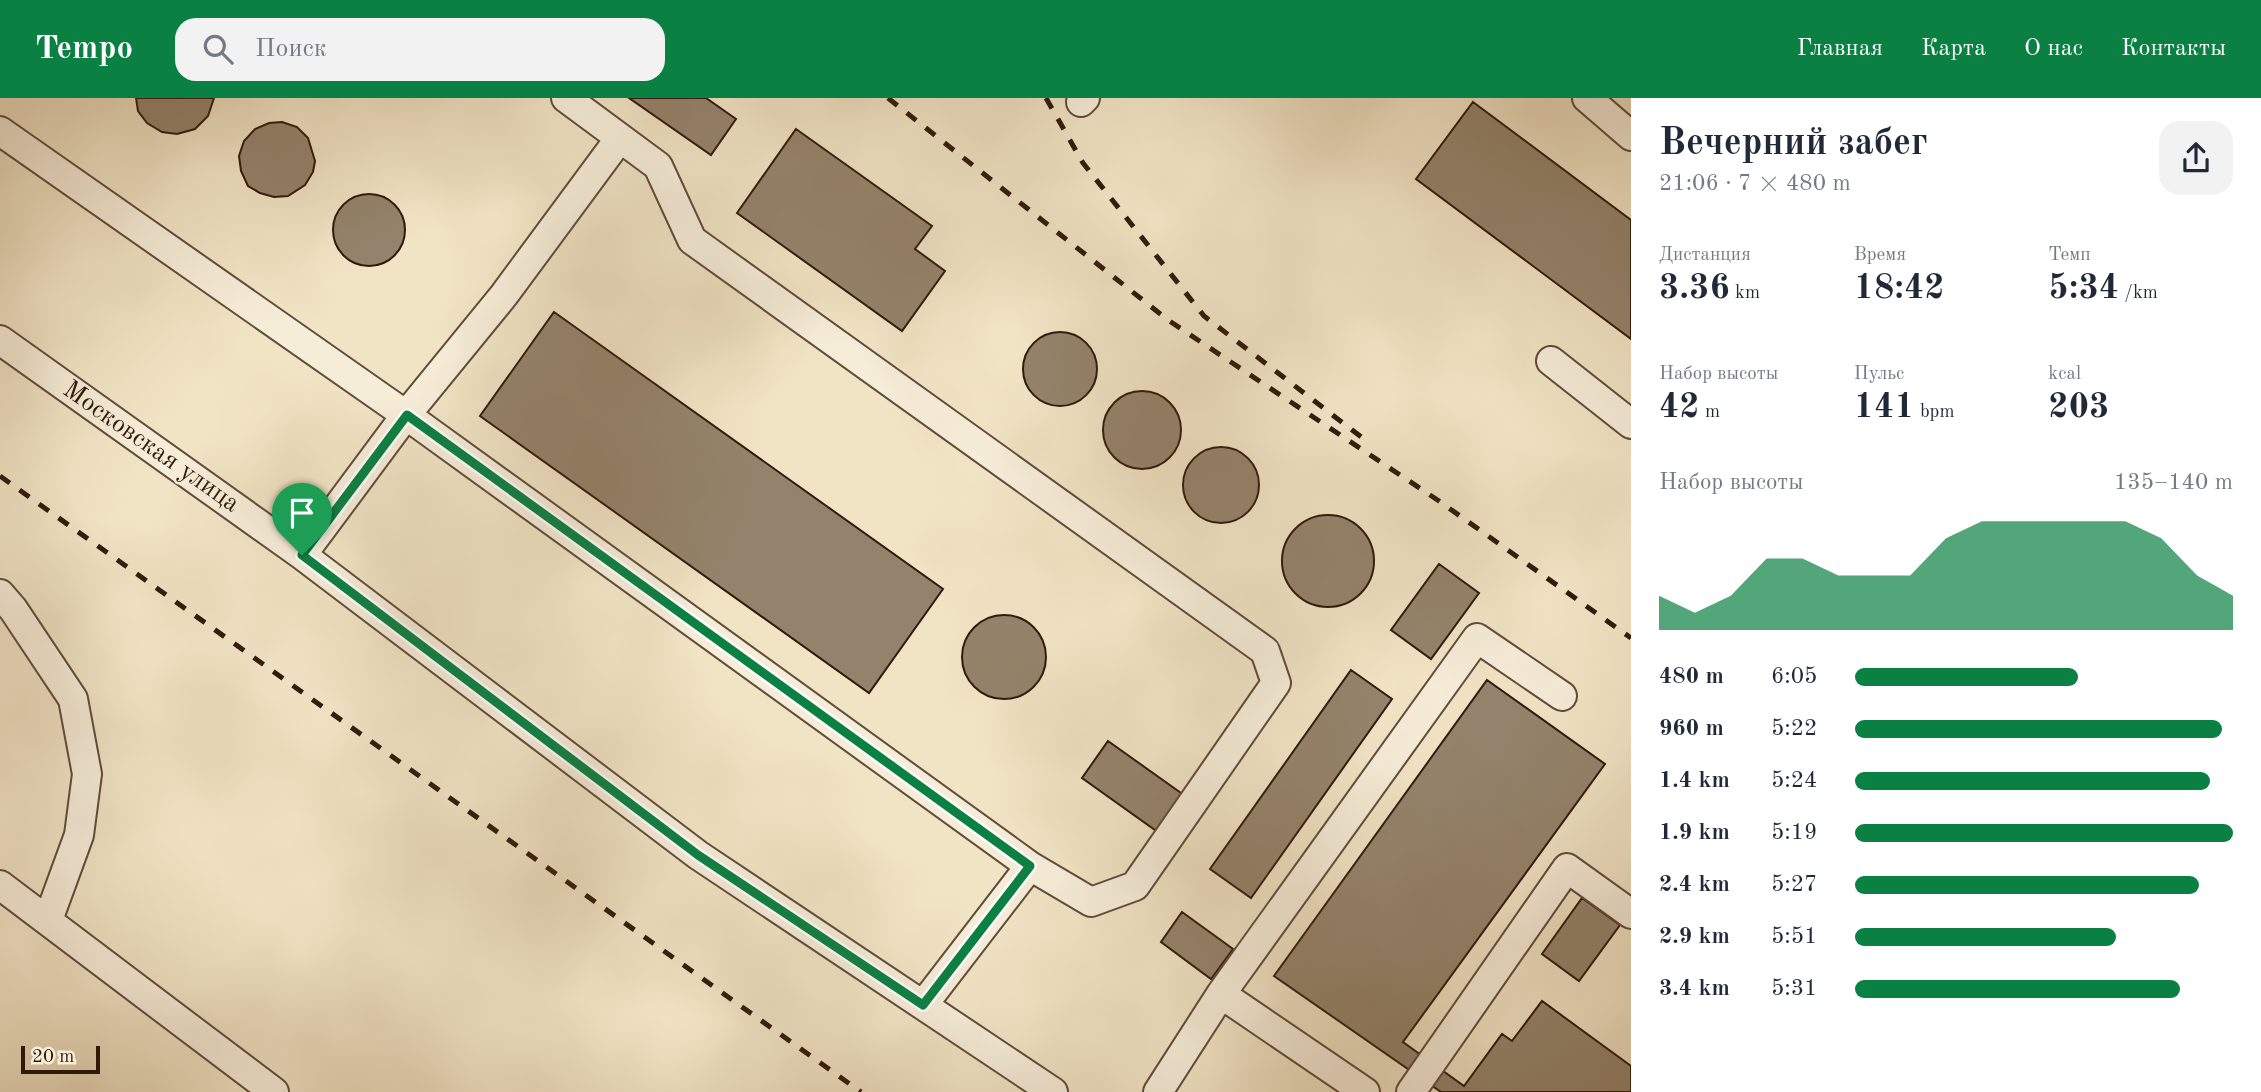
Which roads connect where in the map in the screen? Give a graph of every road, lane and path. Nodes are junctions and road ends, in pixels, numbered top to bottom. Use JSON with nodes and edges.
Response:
{"nodes":[{"id":1,"x":1587,"y":98,"type":"edge"},
{"id":2,"x":575,"y":101,"type":"edge"},
{"id":3,"x":0,"y":131,"type":"edge"},
{"id":4,"x":1629,"y":131,"type":"edge"},
{"id":5,"x":620,"y":138,"type":"junction"},
{"id":6,"x":0,"y":340,"type":"edge"},
{"id":7,"x":1551,"y":361,"type":"dead end"},
{"id":8,"x":407,"y":415,"type":"junction"},
{"id":9,"x":1631,"y":424,"type":"edge"},
{"id":10,"x":302,"y":555,"type":"junction"},
{"id":11,"x":0,"y":594,"type":"edge"},
{"id":12,"x":1562,"y":696,"type":"dead end"},
{"id":13,"x":1030,"y":866,"type":"junction"},
{"id":14,"x":0,"y":885,"type":"edge"},
{"id":15,"x":1631,"y":914,"type":"edge"},
{"id":16,"x":48,"y":920,"type":"junction"},
{"id":17,"x":1221,"y":994,"type":"junction"},
{"id":18,"x":923,"y":1005,"type":"junction"},
{"id":19,"x":274,"y":1092,"type":"edge"},
{"id":20,"x":1053,"y":1092,"type":"edge"},
{"id":21,"x":1158,"y":1092,"type":"edge"},
{"id":22,"x":1365,"y":1092,"type":"edge"},
{"id":23,"x":1411,"y":1092,"type":"edge"}],
"edges":[{"from":1,"to":4,"type":"street"},
{"from":2,"to":5,"type":"street"},
{"from":3,"to":8,"type":"street"},
{"from":5,"to":8,"type":"street"},
{"from":5,"to":13,"type":"street"},
{"from":6,"to":10,"type":"street","name":"Московская улица"},
{"from":7,"to":9,"type":"street"},
{"from":8,"to":10,"type":"street"},
{"from":8,"to":13,"type":"street"},
{"from":10,"to":18,"type":"street","name":"Московская улица"},
{"from":11,"to":16,"type":"street"},
{"from":12,"to":17,"type":"street"},
{"from":13,"to":18,"type":"street"},
{"from":14,"to":16,"type":"street"},
{"from":15,"to":23,"type":"street"},
{"from":16,"to":19,"type":"street"},
{"from":17,"to":21,"type":"street"},
{"from":17,"to":22,"type":"street"},
{"from":18,"to":20,"type":"street","name":"Московская улица"}]}
